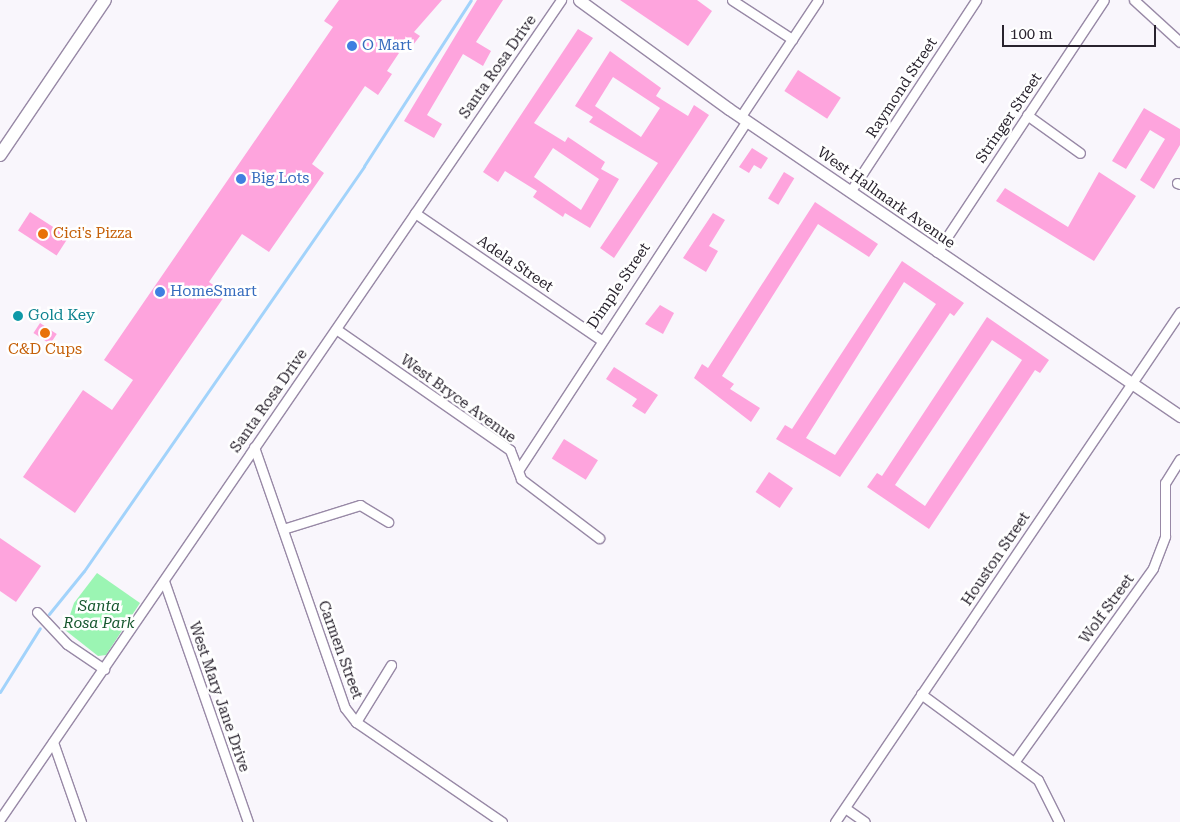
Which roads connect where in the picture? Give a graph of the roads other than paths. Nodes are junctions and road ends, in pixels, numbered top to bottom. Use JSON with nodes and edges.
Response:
{"nodes":[{"id":1,"x":105,"y":0,"type":"edge"},
{"id":2,"x":561,"y":0,"type":"edge"},
{"id":3,"x":579,"y":0,"type":"edge"},
{"id":4,"x":732,"y":0,"type":"edge"},
{"id":5,"x":818,"y":0,"type":"edge"},
{"id":6,"x":976,"y":0,"type":"edge"},
{"id":7,"x":1104,"y":0,"type":"edge"},
{"id":8,"x":1134,"y":0,"type":"edge"},
{"id":9,"x":792,"y":39,"type":"junction"},
{"id":10,"x":1180,"y":42,"type":"edge"},
{"id":11,"x":1028,"y":114,"type":"junction"},
{"id":12,"x":744,"y":118,"type":"junction"},
{"id":13,"x":1080,"y":153,"type":"dead end"},
{"id":14,"x":0,"y":155,"type":"edge"},
{"id":15,"x":850,"y":192,"type":"junction"},
{"id":16,"x":414,"y":213,"type":"junction"},
{"id":17,"x":937,"y":252,"type":"junction"},
{"id":18,"x":1180,"y":312,"type":"edge"},
{"id":19,"x":336,"y":329,"type":"junction"},
{"id":20,"x":600,"y":339,"type":"junction"},
{"id":21,"x":1132,"y":384,"type":"junction"},
{"id":22,"x":1180,"y":416,"type":"edge"},
{"id":23,"x":254,"y":447,"type":"junction"},
{"id":24,"x":1180,"y":459,"type":"edge"},
{"id":25,"x":519,"y":469,"type":"junction"},
{"id":26,"x":388,"y":522,"type":"dead end"},
{"id":27,"x":283,"y":529,"type":"junction"},
{"id":28,"x":599,"y":538,"type":"dead end"},
{"id":29,"x":164,"y":581,"type":"junction"},
{"id":30,"x":37,"y":612,"type":"dead end"},
{"id":31,"x":391,"y":665,"type":"dead end"},
{"id":32,"x":104,"y":669,"type":"junction"},
{"id":33,"x":921,"y":694,"type":"junction"},
{"id":34,"x":356,"y":722,"type":"junction"},
{"id":35,"x":53,"y":742,"type":"junction"},
{"id":36,"x":1015,"y":760,"type":"junction"},
{"id":37,"x":845,"y":808,"type":"junction"},
{"id":38,"x":0,"y":819,"type":"edge"},
{"id":39,"x":81,"y":822,"type":"edge"},
{"id":40,"x":248,"y":822,"type":"edge"},
{"id":41,"x":502,"y":822,"type":"edge"},
{"id":42,"x":835,"y":822,"type":"edge"},
{"id":43,"x":865,"y":822,"type":"edge"},
{"id":44,"x":1059,"y":822,"type":"edge"}],
"edges":[{"from":1,"to":14,"type":"main road"},
{"from":2,"to":16,"type":"street","name":"Santa Rosa Drive"},
{"from":3,"to":12,"type":"street","name":"West Hallmark Avenue"},
{"from":4,"to":9,"type":"street"},
{"from":5,"to":9,"type":"street","name":"Dimple Street"},
{"from":6,"to":15,"type":"street","name":"Raymond Street"},
{"from":7,"to":11,"type":"street","name":"Stringer Street"},
{"from":8,"to":10,"type":"street"},
{"from":9,"to":12,"type":"street","name":"Dimple Street"},
{"from":11,"to":13,"type":"street"},
{"from":11,"to":17,"type":"street","name":"Stringer Street"},
{"from":12,"to":15,"type":"street","name":"West Hallmark Avenue"},
{"from":12,"to":20,"type":"street","name":"Dimple Street"},
{"from":15,"to":17,"type":"street","name":"West Hallmark Avenue"},
{"from":16,"to":19,"type":"street","name":"Santa Rosa Drive"},
{"from":16,"to":20,"type":"street","name":"Adela Street"},
{"from":17,"to":21,"type":"street","name":"West Hallmark Avenue"},
{"from":18,"to":21,"type":"street","name":"Houston Street"},
{"from":19,"to":23,"type":"street","name":"Santa Rosa Drive"},
{"from":19,"to":25,"type":"street","name":"West Bryce Avenue"},
{"from":20,"to":25,"type":"street","name":"Dimple Street"},
{"from":21,"to":22,"type":"street","name":"West Hallmark Avenue"},
{"from":21,"to":33,"type":"street","name":"Houston Street"},
{"from":23,"to":27,"type":"street","name":"Carmen Street"},
{"from":23,"to":29,"type":"street","name":"Santa Rosa Drive"},
{"from":24,"to":36,"type":"street","name":"Wolf Street"},
{"from":25,"to":28,"type":"street","name":"West Bryce Avenue"},
{"from":26,"to":27,"type":"street"},
{"from":27,"to":34,"type":"street","name":"Carmen Street"},
{"from":29,"to":32,"type":"street","name":"Santa Rosa Drive"},
{"from":29,"to":40,"type":"street","name":"West Mary Jane Drive"},
{"from":30,"to":32,"type":"street"},
{"from":31,"to":34,"type":"street"},
{"from":32,"to":35,"type":"street","name":"Santa Rosa Drive"},
{"from":33,"to":36,"type":"street"},
{"from":33,"to":37,"type":"street","name":"Houston Street"},
{"from":34,"to":41,"type":"street","name":"Carmen Street"},
{"from":35,"to":38,"type":"street","name":"Santa Rosa Drive"},
{"from":35,"to":39,"type":"street"},
{"from":36,"to":44,"type":"street"},
{"from":37,"to":42,"type":"street","name":"Houston Street"},
{"from":37,"to":43,"type":"street"}]}
